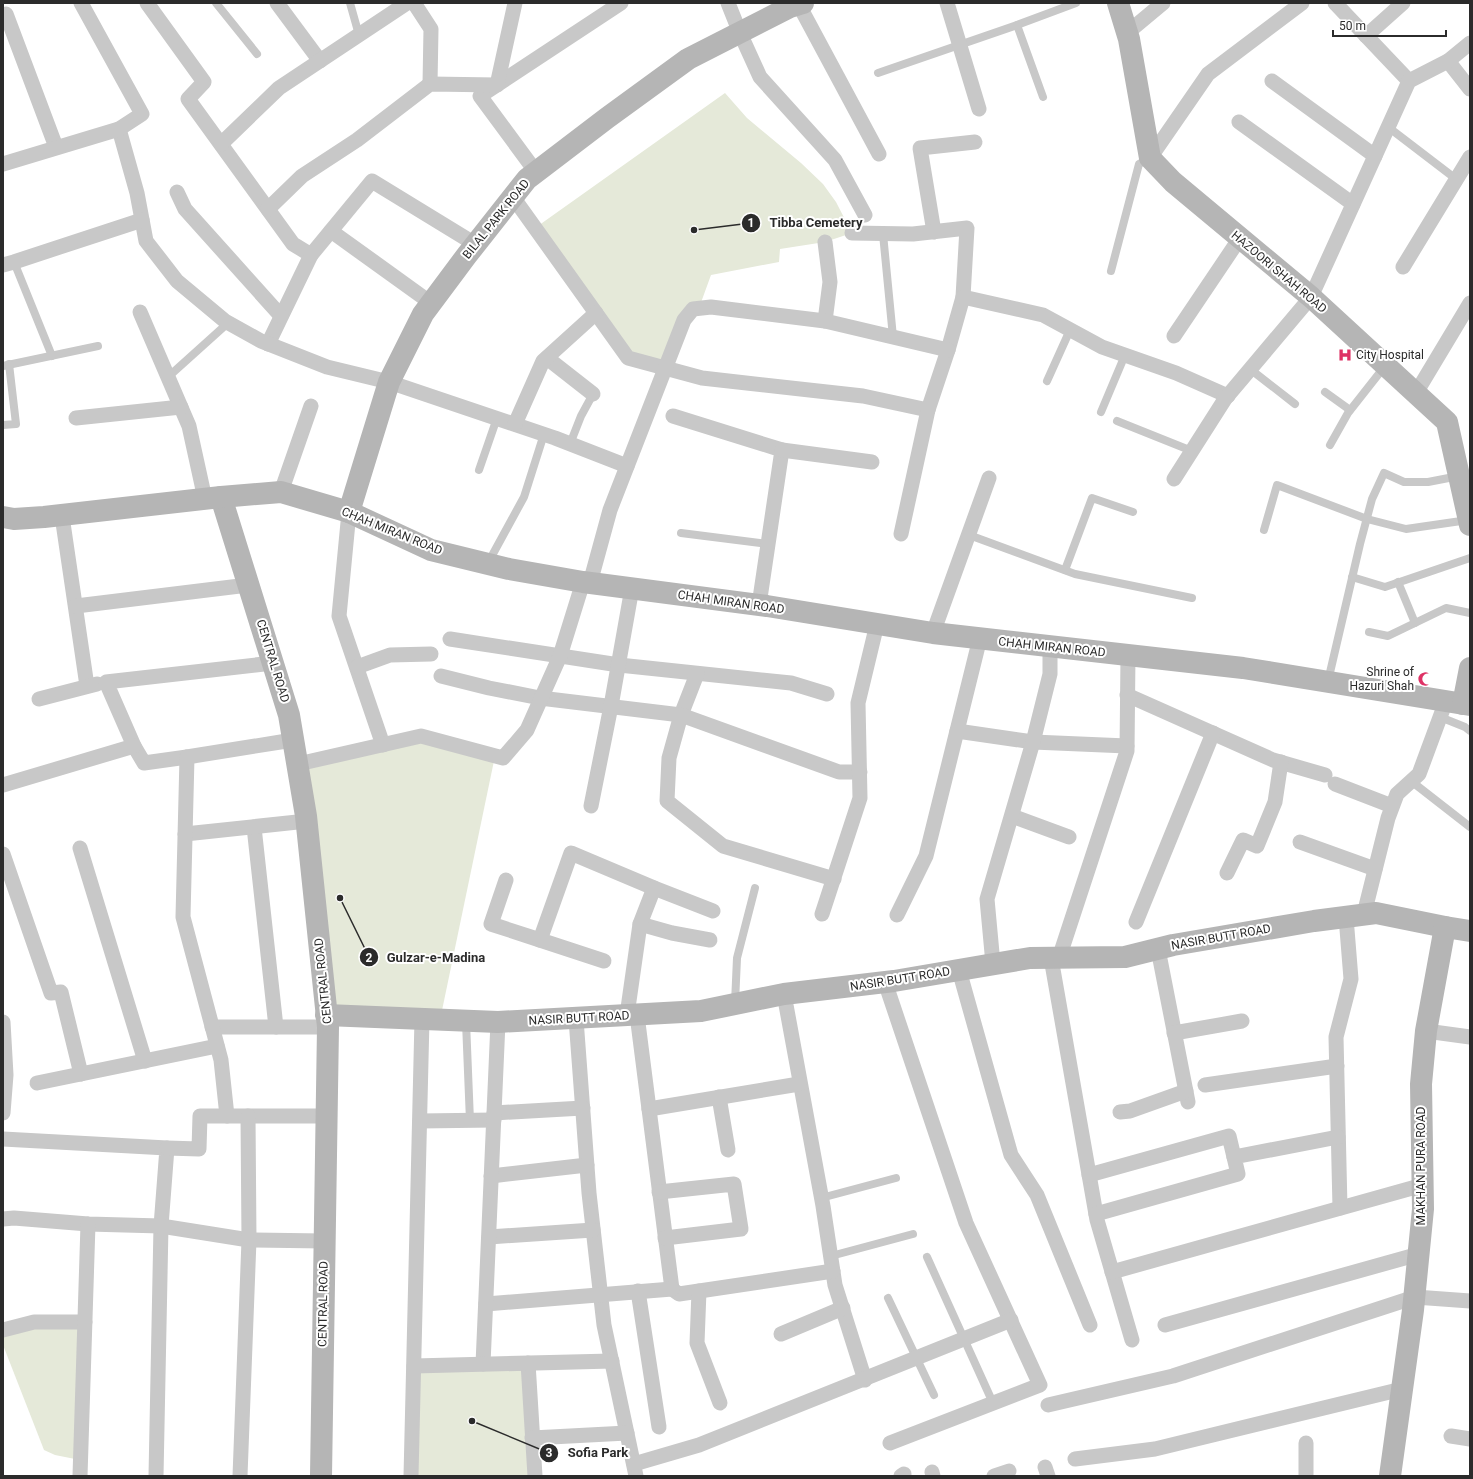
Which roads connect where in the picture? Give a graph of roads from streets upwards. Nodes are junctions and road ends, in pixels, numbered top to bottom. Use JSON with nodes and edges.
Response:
{"nodes":[{"id":1,"x":81,"y":3,"type":"edge"},
{"id":2,"x":277,"y":3,"type":"edge"},
{"id":3,"x":407,"y":3,"type":"edge"},
{"id":4,"x":414,"y":3,"type":"edge"},
{"id":5,"x":515,"y":3,"type":"edge"},
{"id":6,"x":621,"y":3,"type":"edge"},
{"id":7,"x":728,"y":3,"type":"edge"},
{"id":8,"x":947,"y":3,"type":"edge"},
{"id":9,"x":1118,"y":3,"type":"edge"},
{"id":10,"x":1163,"y":3,"type":"edge"},
{"id":11,"x":1302,"y":3,"type":"edge"},
{"id":12,"x":1335,"y":3,"type":"edge"},
{"id":13,"x":1403,"y":3,"type":"edge"},
{"id":14,"x":150,"y":4,"type":"edge"},
{"id":15,"x":800,"y":4,"type":"edge"},
{"id":16,"x":4,"y":14,"type":"edge"},
{"id":17,"x":740,"y":33,"type":"junction"},
{"id":18,"x":1127,"y":33,"type":"junction"},
{"id":19,"x":1366,"y":36,"type":"junction"},
{"id":20,"x":1470,"y":43,"type":"edge"},
{"id":21,"x":320,"y":61,"type":"junction"},
{"id":22,"x":1448,"y":61,"type":"junction"},
{"id":23,"x":1272,"y":81,"type":"dead end"},
{"id":24,"x":1409,"y":81,"type":"junction"},
{"id":25,"x":430,"y":84,"type":"junction"},
{"id":26,"x":497,"y":85,"type":"junction"},
{"id":27,"x":1470,"y":89,"type":"edge"},
{"id":28,"x":979,"y":109,"type":"dead end"},
{"id":29,"x":1239,"y":122,"type":"dead end"},
{"id":30,"x":119,"y":129,"type":"junction"},
{"id":31,"x":975,"y":142,"type":"dead end"},
{"id":32,"x":221,"y":144,"type":"junction"},
{"id":33,"x":56,"y":147,"type":"junction"},
{"id":34,"x":879,"y":154,"type":"dead end"},
{"id":35,"x":1375,"y":156,"type":"junction"},
{"id":36,"x":1470,"y":157,"type":"edge"},
{"id":37,"x":1150,"y":158,"type":"junction"},
{"id":38,"x":3,"y":164,"type":"edge"},
{"id":39,"x":536,"y":172,"type":"junction"},
{"id":40,"x":177,"y":192,"type":"dead end"},
{"id":41,"x":513,"y":197,"type":"junction"},
{"id":42,"x":1353,"y":204,"type":"junction"},
{"id":43,"x":268,"y":209,"type":"junction"},
{"id":44,"x":865,"y":215,"type":"dead end"},
{"id":45,"x":142,"y":220,"type":"junction"},
{"id":46,"x":331,"y":231,"type":"junction"},
{"id":47,"x":934,"y":232,"type":"junction"},
{"id":48,"x":852,"y":233,"type":"dead end"},
{"id":49,"x":1240,"y":238,"type":"junction"},
{"id":50,"x":825,"y":242,"type":"dead end"},
{"id":51,"x":475,"y":244,"type":"junction"},
{"id":52,"x":311,"y":255,"type":"junction"},
{"id":53,"x":8,"y":264,"type":"edge"},
{"id":54,"x":1403,"y":267,"type":"dead end"},
{"id":55,"x":963,"y":297,"type":"junction"},
{"id":56,"x":1311,"y":297,"type":"junction"},
{"id":57,"x":431,"y":303,"type":"junction"},
{"id":58,"x":1470,"y":303,"type":"edge"},
{"id":59,"x":140,"y":312,"type":"dead end"},
{"id":60,"x":596,"y":313,"type":"junction"},
{"id":61,"x":282,"y":316,"type":"junction"},
{"id":62,"x":825,"y":321,"type":"junction"},
{"id":63,"x":1174,"y":336,"type":"dead end"},
{"id":64,"x":268,"y":344,"type":"junction"},
{"id":65,"x":948,"y":350,"type":"junction"},
{"id":66,"x":547,"y":358,"type":"junction"},
{"id":67,"x":665,"y":369,"type":"junction"},
{"id":68,"x":389,"y":382,"type":"junction"},
{"id":69,"x":1416,"y":393,"type":"junction"},
{"id":70,"x":593,"y":394,"type":"road end"},
{"id":71,"x":1228,"y":396,"type":"junction"},
{"id":72,"x":311,"y":406,"type":"dead end"},
{"id":73,"x":181,"y":407,"type":"junction"},
{"id":74,"x":928,"y":410,"type":"junction"},
{"id":75,"x":673,"y":416,"type":"dead end"},
{"id":76,"x":76,"y":418,"type":"dead end"},
{"id":77,"x":515,"y":424,"type":"junction"},
{"id":78,"x":782,"y":450,"type":"junction"},
{"id":79,"x":872,"y":462,"type":"dead end"},
{"id":80,"x":627,"y":466,"type":"junction"},
{"id":81,"x":989,"y":478,"type":"dead end"},
{"id":82,"x":1174,"y":479,"type":"dead end"},
{"id":83,"x":281,"y":492,"type":"junction"},
{"id":84,"x":213,"y":498,"type":"junction"},
{"id":85,"x":349,"y":512,"type":"junction"},
{"id":86,"x":62,"y":516,"type":"junction"},
{"id":87,"x":1469,"y":516,"type":"edge"},
{"id":88,"x":3,"y":517,"type":"edge"},
{"id":89,"x":901,"y":534,"type":"dead end"},
{"id":90,"x":587,"y":582,"type":"junction"},
{"id":91,"x":248,"y":585,"type":"junction"},
{"id":92,"x":632,"y":588,"type":"junction"},
{"id":93,"x":759,"y":605,"type":"junction"},
{"id":94,"x":76,"y":606,"type":"junction"},
{"id":95,"x":877,"y":624,"type":"junction"},
{"id":96,"x":933,"y":633,"type":"junction"},
{"id":97,"x":980,"y":638,"type":"junction"},
{"id":98,"x":450,"y":639,"type":"dead end"},
{"id":99,"x":1050,"y":646,"type":"junction"},
{"id":100,"x":431,"y":654,"type":"dead end"},
{"id":101,"x":1128,"y":655,"type":"junction"},
{"id":102,"x":560,"y":656,"type":"junction"},
{"id":103,"x":273,"y":663,"type":"junction"},
{"id":104,"x":618,"y":665,"type":"junction"},
{"id":105,"x":357,"y":667,"type":"junction"},
{"id":106,"x":1470,"y":668,"type":"edge"},
{"id":107,"x":697,"y":674,"type":"junction"},
{"id":108,"x":441,"y":676,"type":"dead end"},
{"id":109,"x":106,"y":682,"type":"junction"},
{"id":110,"x":87,"y":686,"type":"junction"},
{"id":111,"x":827,"y":694,"type":"dead end"},
{"id":112,"x":1127,"y":695,"type":"junction"},
{"id":113,"x":540,"y":698,"type":"junction"},
{"id":114,"x":39,"y":699,"type":"dead end"},
{"id":115,"x":611,"y":706,"type":"junction"},
{"id":116,"x":1455,"y":706,"type":"edge"},
{"id":117,"x":681,"y":715,"type":"junction"},
{"id":118,"x":957,"y":731,"type":"junction"},
{"id":119,"x":1213,"y":733,"type":"junction"},
{"id":120,"x":293,"y":740,"type":"junction"},
{"id":121,"x":1033,"y":742,"type":"junction"},
{"id":122,"x":382,"y":745,"type":"junction"},
{"id":123,"x":134,"y":746,"type":"junction"},
{"id":124,"x":1127,"y":746,"type":"junction"},
{"id":125,"x":187,"y":757,"type":"junction"},
{"id":126,"x":1281,"y":762,"type":"junction"},
{"id":127,"x":298,"y":764,"type":"junction"},
{"id":128,"x":860,"y":772,"type":"junction"},
{"id":129,"x":3,"y":785,"type":"edge"},
{"id":130,"x":591,"y":806,"type":"dead end"},
{"id":131,"x":1392,"y":806,"type":"junction"},
{"id":132,"x":1012,"y":816,"type":"junction"},
{"id":133,"x":307,"y":821,"type":"junction"},
{"id":134,"x":254,"y":827,"type":"junction"},
{"id":135,"x":185,"y":834,"type":"junction"},
{"id":136,"x":1069,"y":837,"type":"dead end"},
{"id":137,"x":1300,"y":842,"type":"dead end"},
{"id":138,"x":80,"y":848,"type":"dead end"},
{"id":139,"x":3,"y":854,"type":"edge"},
{"id":140,"x":1375,"y":869,"type":"junction"},
{"id":141,"x":1227,"y":873,"type":"dead end"},
{"id":142,"x":834,"y":879,"type":"junction"},
{"id":143,"x":506,"y":880,"type":"dead end"},
{"id":144,"x":654,"y":888,"type":"junction"},
{"id":145,"x":714,"y":911,"type":"dead end"},
{"id":146,"x":822,"y":914,"type":"dead end"},
{"id":147,"x":1355,"y":915,"type":"junction"},
{"id":148,"x":898,"y":916,"type":"dead end"},
{"id":149,"x":1136,"y":922,"type":"dead end"},
{"id":150,"x":640,"y":924,"type":"junction"},
{"id":151,"x":1445,"y":927,"type":"junction"},
{"id":152,"x":1470,"y":931,"type":"edge"},
{"id":153,"x":540,"y":940,"type":"junction"},
{"id":154,"x":710,"y":940,"type":"dead end"},
{"id":155,"x":1158,"y":949,"type":"junction"},
{"id":156,"x":1055,"y":958,"type":"junction"},
{"id":157,"x":604,"y":961,"type":"dead end"},
{"id":158,"x":993,"y":964,"type":"junction"},
{"id":159,"x":959,"y":970,"type":"junction"},
{"id":160,"x":885,"y":982,"type":"junction"},
{"id":161,"x":784,"y":994,"type":"junction"},
{"id":162,"x":632,"y":1015,"type":"junction"},
{"id":163,"x":422,"y":1019,"type":"junction"},
{"id":164,"x":576,"y":1019,"type":"junction"},
{"id":165,"x":327,"y":1021,"type":"junction"},
{"id":166,"x":1242,"y":1021,"type":"dead end"},
{"id":167,"x":3,"y":1022,"type":"edge"},
{"id":168,"x":498,"y":1022,"type":"junction"},
{"id":169,"x":212,"y":1027,"type":"junction"},
{"id":170,"x":276,"y":1027,"type":"junction"},
{"id":171,"x":1426,"y":1031,"type":"junction"},
{"id":172,"x":1174,"y":1033,"type":"junction"},
{"id":173,"x":1470,"y":1037,"type":"edge"},
{"id":174,"x":217,"y":1046,"type":"junction"},
{"id":175,"x":145,"y":1061,"type":"junction"},
{"id":176,"x":1336,"y":1066,"type":"junction"},
{"id":177,"x":80,"y":1074,"type":"junction"},
{"id":178,"x":37,"y":1083,"type":"dead end"},
{"id":179,"x":799,"y":1084,"type":"junction"},
{"id":180,"x":1205,"y":1085,"type":"dead end"},
{"id":181,"x":719,"y":1097,"type":"junction"},
{"id":182,"x":583,"y":1108,"type":"junction"},
{"id":183,"x":649,"y":1110,"type":"junction"},
{"id":184,"x":1120,"y":1112,"type":"dead end"},
{"id":185,"x":3,"y":1113,"type":"edge"},
{"id":186,"x":227,"y":1116,"type":"junction"},
{"id":187,"x":248,"y":1116,"type":"junction"},
{"id":188,"x":326,"y":1116,"type":"junction"},
{"id":189,"x":494,"y":1116,"type":"junction"},
{"id":190,"x":420,"y":1121,"type":"junction"},
{"id":191,"x":1338,"y":1137,"type":"junction"},
{"id":192,"x":3,"y":1138,"type":"edge"},
{"id":193,"x":167,"y":1148,"type":"junction"},
{"id":194,"x":728,"y":1150,"type":"dead end"},
{"id":195,"x":1234,"y":1156,"type":"junction"},
{"id":196,"x":587,"y":1165,"type":"junction"},
{"id":197,"x":1089,"y":1175,"type":"junction"},
{"id":198,"x":491,"y":1176,"type":"junction"},
{"id":199,"x":1423,"y":1185,"type":"junction"},
{"id":200,"x":659,"y":1192,"type":"junction"},
{"id":201,"x":1340,"y":1208,"type":"junction"},
{"id":202,"x":1096,"y":1214,"type":"junction"},
{"id":203,"x":3,"y":1219,"type":"edge"},
{"id":204,"x":88,"y":1224,"type":"junction"},
{"id":205,"x":160,"y":1226,"type":"junction"},
{"id":206,"x":594,"y":1230,"type":"junction"},
{"id":207,"x":489,"y":1237,"type":"junction"},
{"id":208,"x":665,"y":1238,"type":"junction"},
{"id":209,"x":249,"y":1240,"type":"junction"},
{"id":210,"x":324,"y":1241,"type":"junction"},
{"id":211,"x":1419,"y":1254,"type":"junction"},
{"id":212,"x":832,"y":1263,"type":"junction"},
{"id":213,"x":1112,"y":1272,"type":"junction"},
{"id":214,"x":672,"y":1289,"type":"junction"},
{"id":215,"x":638,"y":1291,"type":"junction"},
{"id":216,"x":699,"y":1291,"type":"junction"},
{"id":217,"x":601,"y":1294,"type":"junction"},
{"id":218,"x":1414,"y":1297,"type":"junction"},
{"id":219,"x":1470,"y":1300,"type":"edge"},
{"id":220,"x":486,"y":1304,"type":"junction"},
{"id":221,"x":843,"y":1308,"type":"junction"},
{"id":222,"x":1011,"y":1320,"type":"junction"},
{"id":223,"x":85,"y":1322,"type":"junction"},
{"id":224,"x":1090,"y":1325,"type":"dead end"},
{"id":225,"x":1165,"y":1325,"type":"dead end"},
{"id":226,"x":3,"y":1330,"type":"edge"},
{"id":227,"x":781,"y":1334,"type":"dead end"},
{"id":228,"x":1132,"y":1340,"type":"dead end"},
{"id":229,"x":612,"y":1361,"type":"junction"},
{"id":230,"x":528,"y":1363,"type":"junction"},
{"id":231,"x":483,"y":1364,"type":"junction"},
{"id":232,"x":414,"y":1366,"type":"junction"},
{"id":233,"x":865,"y":1380,"type":"junction"},
{"id":234,"x":1402,"y":1389,"type":"junction"},
{"id":235,"x":720,"y":1403,"type":"dead end"},
{"id":236,"x":1048,"y":1405,"type":"dead end"},
{"id":237,"x":659,"y":1427,"type":"dead end"},
{"id":238,"x":627,"y":1433,"type":"junction"},
{"id":239,"x":1451,"y":1436,"type":"dead end"},
{"id":240,"x":532,"y":1438,"type":"junction"},
{"id":241,"x":1470,"y":1439,"type":"edge"},
{"id":242,"x":890,"y":1443,"type":"dead end"},
{"id":243,"x":1306,"y":1443,"type":"dead end"},
{"id":244,"x":1075,"y":1459,"type":"dead end"},
{"id":245,"x":635,"y":1470,"type":"edge"},
{"id":246,"x":1009,"y":1471,"type":"dead end"},
{"id":247,"x":80,"y":1476,"type":"edge"},
{"id":248,"x":156,"y":1476,"type":"edge"},
{"id":249,"x":240,"y":1476,"type":"edge"},
{"id":250,"x":321,"y":1476,"type":"edge"},
{"id":251,"x":411,"y":1476,"type":"edge"},
{"id":252,"x":535,"y":1476,"type":"edge"},
{"id":253,"x":994,"y":1476,"type":"edge"},
{"id":254,"x":1306,"y":1476,"type":"edge"},
{"id":255,"x":1390,"y":1476,"type":"edge"}],
"edges":[{"from":1,"to":30,"type":"street"},
{"from":2,"to":21,"type":"street"},
{"from":3,"to":21,"type":"street"},
{"from":4,"to":25,"type":"street"},
{"from":5,"to":26,"type":"street"},
{"from":6,"to":26,"type":"street"},
{"from":7,"to":17,"type":"street"},
{"from":8,"to":28,"type":"street"},
{"from":9,"to":18,"type":"street"},
{"from":10,"to":18,"type":"street"},
{"from":11,"to":37,"type":"street"},
{"from":12,"to":19,"type":"street"},
{"from":13,"to":19,"type":"street"},
{"from":14,"to":32,"type":"street"},
{"from":15,"to":17,"type":"street","name":"BILAL PARK ROAD"},
{"from":15,"to":34,"type":"street"},
{"from":16,"to":33,"type":"street"},
{"from":17,"to":39,"type":"street","name":"BILAL PARK ROAD"},
{"from":17,"to":44,"type":"street"},
{"from":18,"to":37,"type":"street"},
{"from":19,"to":24,"type":"street"},
{"from":20,"to":22,"type":"street"},
{"from":21,"to":32,"type":"street"},
{"from":22,"to":24,"type":"street"},
{"from":22,"to":27,"type":"street"},
{"from":23,"to":35,"type":"street"},
{"from":24,"to":35,"type":"street"},
{"from":25,"to":26,"type":"street"},
{"from":25,"to":43,"type":"street"},
{"from":26,"to":39,"type":"street"},
{"from":29,"to":42,"type":"street"},
{"from":30,"to":33,"type":"street"},
{"from":30,"to":45,"type":"street"},
{"from":31,"to":47,"type":"street"},
{"from":32,"to":43,"type":"street"},
{"from":33,"to":38,"type":"street"},
{"from":35,"to":42,"type":"street"},
{"from":36,"to":54,"type":"street"},
{"from":37,"to":49,"type":"street","name":"HAZOORI SHAH ROAD"},
{"from":39,"to":41,"type":"street","name":"BILAL PARK ROAD"},
{"from":40,"to":61,"type":"street"},
{"from":41,"to":51,"type":"street","name":"BILAL PARK ROAD"},
{"from":41,"to":60,"type":"street"},
{"from":42,"to":56,"type":"street"},
{"from":43,"to":52,"type":"street"},
{"from":45,"to":53,"type":"street"},
{"from":45,"to":64,"type":"street"},
{"from":46,"to":51,"type":"street"},
{"from":46,"to":52,"type":"street"},
{"from":46,"to":57,"type":"street"},
{"from":47,"to":48,"type":"street"},
{"from":47,"to":55,"type":"street"},
{"from":49,"to":56,"type":"street","name":"HAZOORI SHAH ROAD"},
{"from":49,"to":63,"type":"street"},
{"from":50,"to":62,"type":"street"},
{"from":51,"to":57,"type":"street","name":"BILAL PARK ROAD"},
{"from":52,"to":61,"type":"street"},
{"from":55,"to":65,"type":"street"},
{"from":55,"to":71,"type":"street"},
{"from":56,"to":69,"type":"street","name":"HAZOORI SHAH ROAD"},
{"from":56,"to":71,"type":"street"},
{"from":57,"to":68,"type":"street","name":"BILAL PARK ROAD"},
{"from":58,"to":69,"type":"street"},
{"from":59,"to":73,"type":"street"},
{"from":60,"to":66,"type":"street"},
{"from":60,"to":67,"type":"street"},
{"from":61,"to":64,"type":"street"},
{"from":62,"to":65,"type":"street"},
{"from":62,"to":67,"type":"street"},
{"from":64,"to":68,"type":"street"},
{"from":65,"to":74,"type":"street"},
{"from":66,"to":70,"type":"street"},
{"from":66,"to":77,"type":"street"},
{"from":67,"to":74,"type":"street"},
{"from":67,"to":80,"type":"street"},
{"from":68,"to":77,"type":"street"},
{"from":68,"to":85,"type":"street","name":"BILAL PARK ROAD"},
{"from":69,"to":87,"type":"street","name":"HAZOORI SHAH ROAD"},
{"from":71,"to":82,"type":"street"},
{"from":72,"to":83,"type":"street"},
{"from":73,"to":76,"type":"street"},
{"from":73,"to":84,"type":"street"},
{"from":74,"to":89,"type":"street"},
{"from":75,"to":78,"type":"street"},
{"from":77,"to":80,"type":"street"},
{"from":78,"to":79,"type":"street"},
{"from":78,"to":93,"type":"street"},
{"from":80,"to":90,"type":"street"},
{"from":81,"to":96,"type":"street"},
{"from":83,"to":84,"type":"street","name":"CHAH MIRAN ROAD"},
{"from":83,"to":85,"type":"street","name":"CHAH MIRAN ROAD"},
{"from":84,"to":86,"type":"street","name":"CHAH MIRAN ROAD"},
{"from":84,"to":91,"type":"street","name":"CENTRAL ROAD"},
{"from":85,"to":90,"type":"street","name":"CHAH MIRAN ROAD"},
{"from":85,"to":105,"type":"street"},
{"from":86,"to":88,"type":"street","name":"CHAH MIRAN ROAD"},
{"from":86,"to":94,"type":"street"},
{"from":90,"to":92,"type":"street","name":"CHAH MIRAN ROAD"},
{"from":90,"to":102,"type":"street"},
{"from":91,"to":94,"type":"street"},
{"from":91,"to":103,"type":"street","name":"CENTRAL ROAD"},
{"from":92,"to":93,"type":"street","name":"CHAH MIRAN ROAD"},
{"from":92,"to":104,"type":"street"},
{"from":93,"to":95,"type":"street","name":"CHAH MIRAN ROAD"},
{"from":94,"to":110,"type":"street"},
{"from":95,"to":96,"type":"street","name":"CHAH MIRAN ROAD"},
{"from":95,"to":128,"type":"street"},
{"from":96,"to":97,"type":"street","name":"CHAH MIRAN ROAD"},
{"from":97,"to":99,"type":"street","name":"CHAH MIRAN ROAD"},
{"from":97,"to":118,"type":"street"},
{"from":98,"to":102,"type":"street"},
{"from":99,"to":101,"type":"street","name":"CHAH MIRAN ROAD"},
{"from":99,"to":121,"type":"street"},
{"from":100,"to":105,"type":"street"},
{"from":101,"to":112,"type":"street"},
{"from":101,"to":116,"type":"street","name":"CHAH MIRAN ROAD"},
{"from":102,"to":104,"type":"street"},
{"from":102,"to":113,"type":"street"},
{"from":103,"to":109,"type":"street"},
{"from":103,"to":120,"type":"street","name":"CENTRAL ROAD"},
{"from":104,"to":107,"type":"street"},
{"from":104,"to":115,"type":"street"},
{"from":105,"to":122,"type":"street"},
{"from":106,"to":116,"type":"street"},
{"from":107,"to":111,"type":"street"},
{"from":107,"to":117,"type":"street"},
{"from":108,"to":113,"type":"street"},
{"from":109,"to":110,"type":"street"},
{"from":109,"to":123,"type":"street"},
{"from":110,"to":114,"type":"street"},
{"from":112,"to":119,"type":"street"},
{"from":112,"to":124,"type":"street"},
{"from":113,"to":115,"type":"street"},
{"from":113,"to":122,"type":"street"},
{"from":115,"to":117,"type":"street"},
{"from":115,"to":130,"type":"street"},
{"from":116,"to":131,"type":"street"},
{"from":117,"to":128,"type":"street"},
{"from":117,"to":142,"type":"street"},
{"from":118,"to":121,"type":"street"},
{"from":118,"to":148,"type":"street"},
{"from":119,"to":126,"type":"street"},
{"from":119,"to":149,"type":"street"},
{"from":120,"to":125,"type":"street"},
{"from":120,"to":127,"type":"street","name":"CENTRAL ROAD"},
{"from":121,"to":124,"type":"street"},
{"from":121,"to":132,"type":"street"},
{"from":122,"to":127,"type":"street"},
{"from":123,"to":125,"type":"street"},
{"from":123,"to":129,"type":"street"},
{"from":124,"to":156,"type":"street"},
{"from":125,"to":135,"type":"street"},
{"from":126,"to":131,"type":"street"},
{"from":126,"to":141,"type":"street"},
{"from":127,"to":133,"type":"street","name":"CENTRAL ROAD"},
{"from":128,"to":142,"type":"street"},
{"from":131,"to":140,"type":"street"},
{"from":132,"to":136,"type":"street"},
{"from":132,"to":158,"type":"street"},
{"from":133,"to":134,"type":"street"},
{"from":133,"to":165,"type":"street","name":"CENTRAL ROAD"},
{"from":134,"to":135,"type":"street"},
{"from":134,"to":170,"type":"street"},
{"from":135,"to":169,"type":"street"},
{"from":137,"to":140,"type":"street"},
{"from":138,"to":175,"type":"street"},
{"from":139,"to":177,"type":"street"},
{"from":140,"to":147,"type":"street"},
{"from":142,"to":146,"type":"street"},
{"from":143,"to":153,"type":"street"},
{"from":144,"to":145,"type":"street"},
{"from":144,"to":150,"type":"street"},
{"from":144,"to":153,"type":"street"},
{"from":147,"to":151,"type":"street","name":"NASIR BUTT ROAD"},
{"from":147,"to":155,"type":"street","name":"NASIR BUTT ROAD"},
{"from":147,"to":176,"type":"street"},
{"from":150,"to":154,"type":"street"},
{"from":150,"to":162,"type":"street"},
{"from":151,"to":152,"type":"street","name":"NASIR BUTT ROAD"},
{"from":151,"to":171,"type":"street","name":"MAKHAN PURA ROAD"},
{"from":153,"to":157,"type":"street"},
{"from":155,"to":156,"type":"street","name":"NASIR BUTT ROAD"},
{"from":155,"to":172,"type":"street"},
{"from":156,"to":158,"type":"street","name":"NASIR BUTT ROAD"},
{"from":156,"to":197,"type":"street"},
{"from":158,"to":159,"type":"street","name":"NASIR BUTT ROAD"},
{"from":159,"to":160,"type":"street","name":"NASIR BUTT ROAD"},
{"from":159,"to":224,"type":"street"},
{"from":160,"to":161,"type":"street","name":"NASIR BUTT ROAD"},
{"from":160,"to":222,"type":"street"},
{"from":161,"to":162,"type":"street","name":"NASIR BUTT ROAD"},
{"from":161,"to":179,"type":"street"},
{"from":162,"to":164,"type":"street","name":"NASIR BUTT ROAD"},
{"from":162,"to":183,"type":"street"},
{"from":163,"to":165,"type":"street","name":"NASIR BUTT ROAD"},
{"from":163,"to":168,"type":"street","name":"NASIR BUTT ROAD"},
{"from":163,"to":190,"type":"street"},
{"from":164,"to":168,"type":"street","name":"NASIR BUTT ROAD"},
{"from":164,"to":182,"type":"street"},
{"from":165,"to":170,"type":"street"},
{"from":165,"to":188,"type":"street","name":"CENTRAL ROAD"},
{"from":166,"to":172,"type":"street"},
{"from":167,"to":185,"type":"street"},
{"from":168,"to":189,"type":"street"},
{"from":169,"to":170,"type":"street"},
{"from":169,"to":174,"type":"street"},
{"from":171,"to":173,"type":"street"},
{"from":171,"to":199,"type":"street","name":"MAKHAN PURA ROAD"},
{"from":172,"to":184,"type":"street"},
{"from":174,"to":175,"type":"street"},
{"from":174,"to":186,"type":"street"},
{"from":175,"to":177,"type":"street"},
{"from":176,"to":180,"type":"street"},
{"from":176,"to":191,"type":"street"},
{"from":177,"to":178,"type":"street"},
{"from":179,"to":181,"type":"street"},
{"from":179,"to":212,"type":"street"},
{"from":181,"to":183,"type":"street"},
{"from":181,"to":194,"type":"street"},
{"from":182,"to":189,"type":"street"},
{"from":182,"to":196,"type":"street"},
{"from":183,"to":200,"type":"street"},
{"from":186,"to":187,"type":"street"},
{"from":186,"to":193,"type":"street"},
{"from":187,"to":188,"type":"street"},
{"from":187,"to":209,"type":"street"},
{"from":188,"to":210,"type":"street","name":"CENTRAL ROAD"},
{"from":189,"to":190,"type":"street"},
{"from":189,"to":198,"type":"street"},
{"from":190,"to":232,"type":"street"},
{"from":191,"to":195,"type":"street"},
{"from":191,"to":201,"type":"street"},
{"from":192,"to":193,"type":"street"},
{"from":193,"to":205,"type":"street"},
{"from":195,"to":197,"type":"street"},
{"from":195,"to":202,"type":"street"},
{"from":196,"to":198,"type":"street"},
{"from":196,"to":206,"type":"street"},
{"from":197,"to":202,"type":"street"},
{"from":198,"to":207,"type":"street"},
{"from":199,"to":201,"type":"street"},
{"from":199,"to":211,"type":"street","name":"MAKHAN PURA ROAD"},
{"from":200,"to":208,"type":"street"},
{"from":200,"to":208,"type":"street"},
{"from":201,"to":213,"type":"street"},
{"from":202,"to":213,"type":"street"},
{"from":203,"to":204,"type":"street"},
{"from":204,"to":205,"type":"street"},
{"from":204,"to":223,"type":"street"},
{"from":205,"to":209,"type":"street"},
{"from":205,"to":248,"type":"street"},
{"from":206,"to":207,"type":"street"},
{"from":206,"to":217,"type":"street"},
{"from":207,"to":220,"type":"street"},
{"from":208,"to":214,"type":"street"},
{"from":209,"to":210,"type":"street"},
{"from":209,"to":249,"type":"street"},
{"from":210,"to":250,"type":"street","name":"CENTRAL ROAD"},
{"from":211,"to":218,"type":"street","name":"MAKHAN PURA ROAD"},
{"from":211,"to":225,"type":"street"},
{"from":212,"to":216,"type":"street"},
{"from":212,"to":221,"type":"street"},
{"from":213,"to":228,"type":"street"},
{"from":214,"to":215,"type":"street"},
{"from":214,"to":216,"type":"street"},
{"from":215,"to":217,"type":"street"},
{"from":215,"to":237,"type":"street"},
{"from":216,"to":235,"type":"street"},
{"from":217,"to":220,"type":"street"},
{"from":217,"to":229,"type":"street"},
{"from":218,"to":219,"type":"street"},
{"from":218,"to":234,"type":"street","name":"MAKHAN PURA ROAD"},
{"from":218,"to":236,"type":"street"},
{"from":220,"to":231,"type":"street"},
{"from":221,"to":227,"type":"street"},
{"from":221,"to":233,"type":"street"},
{"from":222,"to":233,"type":"street"},
{"from":222,"to":242,"type":"street"},
{"from":223,"to":226,"type":"street"},
{"from":223,"to":247,"type":"street"},
{"from":229,"to":230,"type":"street"},
{"from":229,"to":238,"type":"street"},
{"from":230,"to":231,"type":"street"},
{"from":230,"to":240,"type":"street"},
{"from":231,"to":232,"type":"street"},
{"from":232,"to":251,"type":"street"},
{"from":233,"to":245,"type":"street"},
{"from":234,"to":244,"type":"street"},
{"from":234,"to":255,"type":"street","name":"MAKHAN PURA ROAD"},
{"from":238,"to":240,"type":"street"},
{"from":238,"to":245,"type":"street"},
{"from":239,"to":241,"type":"street"},
{"from":240,"to":252,"type":"street"},
{"from":243,"to":254,"type":"street"},
{"from":246,"to":253,"type":"street"}]}
